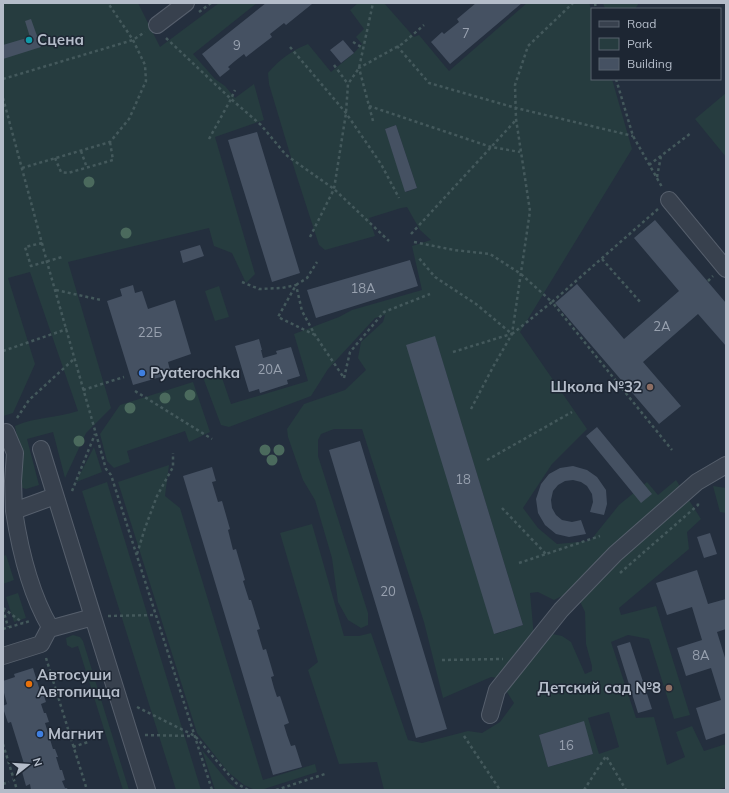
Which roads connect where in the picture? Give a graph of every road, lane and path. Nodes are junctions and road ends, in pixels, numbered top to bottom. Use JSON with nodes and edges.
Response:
{"nodes":[{"id":1,"x":108,"y":3,"type":"edge"},
{"id":2,"x":186,"y":3,"type":"edge"},
{"id":3,"x":373,"y":3,"type":"edge"},
{"id":4,"x":573,"y":3,"type":"edge"},
{"id":5,"x":157,"y":25,"type":"joint"},
{"id":6,"x":424,"y":25,"type":"dead end"},
{"id":7,"x":166,"y":38,"type":"dead end"},
{"id":8,"x":133,"y":40,"type":"junction"},
{"id":9,"x":353,"y":42,"type":"dead end"},
{"id":10,"x":397,"y":46,"type":"junction"},
{"id":11,"x":290,"y":47,"type":"dead end"},
{"id":12,"x":363,"y":48,"type":"junction"},
{"id":13,"x":334,"y":65,"type":"dead end"},
{"id":14,"x":359,"y":68,"type":"junction"},
{"id":15,"x":3,"y":79,"type":"edge"},
{"id":16,"x":616,"y":80,"type":"edge"},
{"id":17,"x":348,"y":84,"type":"junction"},
{"id":18,"x":234,"y":90,"type":"dead end"},
{"id":19,"x":3,"y":98,"type":"edge"},
{"id":20,"x":232,"y":99,"type":"junction"},
{"id":21,"x":369,"y":106,"type":"junction"},
{"id":22,"x":516,"y":108,"type":"junction"},
{"id":23,"x":346,"y":113,"type":"junction"},
{"id":24,"x":516,"y":119,"type":"junction"},
{"id":25,"x":373,"y":121,"type":"dead end"},
{"id":26,"x":691,"y":133,"type":"dead end"},
{"id":27,"x":632,"y":136,"type":"junction"},
{"id":28,"x":209,"y":140,"type":"dead end"},
{"id":29,"x":110,"y":142,"type":"junction"},
{"id":30,"x":491,"y":147,"type":"junction"},
{"id":31,"x":81,"y":151,"type":"junction"},
{"id":32,"x":520,"y":152,"type":"junction"},
{"id":33,"x":661,"y":156,"type":"junction"},
{"id":34,"x":55,"y":158,"type":"junction"},
{"id":35,"x":649,"y":165,"type":"junction"},
{"id":36,"x":22,"y":168,"type":"junction"},
{"id":37,"x":87,"y":168,"type":"junction"},
{"id":38,"x":657,"y":178,"type":"junction"},
{"id":39,"x":334,"y":189,"type":"junction"},
{"id":40,"x":399,"y":198,"type":"dead end"},
{"id":41,"x":669,"y":200,"type":"junction"},
{"id":42,"x":411,"y":234,"type":"dead end"},
{"id":43,"x":310,"y":237,"type":"dead end"},
{"id":44,"x":389,"y":241,"type":"dead end"},
{"id":45,"x":42,"y":242,"type":"junction"},
{"id":46,"x":414,"y":242,"type":"dead end"},
{"id":47,"x":62,"y":257,"type":"dead end"},
{"id":48,"x":418,"y":257,"type":"dead end"},
{"id":49,"x":602,"y":258,"type":"junction"},
{"id":50,"x":47,"y":262,"type":"junction"},
{"id":51,"x":317,"y":262,"type":"dead end"},
{"id":52,"x":726,"y":269,"type":"edge"},
{"id":53,"x":521,"y":274,"type":"junction"},
{"id":54,"x":242,"y":282,"type":"dead end"},
{"id":55,"x":296,"y":285,"type":"junction"},
{"id":56,"x":56,"y":290,"type":"junction"},
{"id":57,"x":430,"y":294,"type":"dead end"},
{"id":58,"x":100,"y":300,"type":"dead end"},
{"id":59,"x":552,"y":302,"type":"junction"},
{"id":60,"x":641,"y":303,"type":"dead end"},
{"id":61,"x":66,"y":329,"type":"junction"},
{"id":62,"x":512,"y":334,"type":"junction"},
{"id":63,"x":315,"y":335,"type":"junction"},
{"id":64,"x":3,"y":351,"type":"edge"},
{"id":65,"x":453,"y":352,"type":"dead end"},
{"id":66,"x":74,"y":358,"type":"junction"},
{"id":67,"x":124,"y":377,"type":"dead end"},
{"id":68,"x":83,"y":390,"type":"junction"},
{"id":69,"x":135,"y":391,"type":"dead end"},
{"id":70,"x":471,"y":409,"type":"dead end"},
{"id":71,"x":572,"y":412,"type":"dead end"},
{"id":72,"x":17,"y":418,"type":"dead end"},
{"id":73,"x":3,"y":433,"type":"edge"},
{"id":74,"x":95,"y":433,"type":"junction"},
{"id":75,"x":212,"y":439,"type":"dead end"},
{"id":76,"x":41,"y":449,"type":"dead end"},
{"id":77,"x":672,"y":450,"type":"dead end"},
{"id":78,"x":173,"y":453,"type":"dead end"},
{"id":79,"x":487,"y":460,"type":"dead end"},
{"id":80,"x":726,"y":465,"type":"edge"},
{"id":81,"x":72,"y":490,"type":"dead end"},
{"id":82,"x":55,"y":496,"type":"junction"},
{"id":83,"x":699,"y":499,"type":"dead end"},
{"id":84,"x":502,"y":508,"type":"dead end"},
{"id":85,"x":14,"y":511,"type":"junction"},
{"id":86,"x":600,"y":536,"type":"dead end"},
{"id":87,"x":546,"y":554,"type":"junction"},
{"id":88,"x":137,"y":555,"type":"junction"},
{"id":89,"x":519,"y":563,"type":"dead end"},
{"id":90,"x":617,"y":576,"type":"dead end"},
{"id":91,"x":3,"y":609,"type":"edge"},
{"id":92,"x":156,"y":615,"type":"junction"},
{"id":93,"x":93,"y":616,"type":"junction"},
{"id":94,"x":23,"y":623,"type":"dead end"},
{"id":95,"x":16,"y":625,"type":"dead end"},
{"id":96,"x":8,"y":627,"type":"junction"},
{"id":97,"x":50,"y":627,"type":"junction"},
{"id":98,"x":3,"y":629,"type":"edge"},
{"id":99,"x":41,"y":644,"type":"junction"},
{"id":100,"x":3,"y":656,"type":"edge"},
{"id":101,"x":521,"y":659,"type":"junction"},
{"id":102,"x":442,"y":660,"type":"dead end"},
{"id":103,"x":72,"y":689,"type":"dead end"},
{"id":104,"x":57,"y":693,"type":"junction"},
{"id":105,"x":118,"y":697,"type":"junction"},
{"id":106,"x":490,"y":715,"type":"dead end"},
{"id":107,"x":130,"y":734,"type":"junction"},
{"id":108,"x":195,"y":736,"type":"junction"},
{"id":109,"x":464,"y":736,"type":"dead end"},
{"id":110,"x":88,"y":742,"type":"dead end"},
{"id":111,"x":3,"y":744,"type":"edge"},
{"id":112,"x":73,"y":747,"type":"junction"},
{"id":113,"x":325,"y":774,"type":"dead end"},
{"id":114,"x":9,"y":782,"type":"dead end"},
{"id":115,"x":3,"y":784,"type":"edge"},
{"id":116,"x":17,"y":790,"type":"edge"},
{"id":117,"x":87,"y":790,"type":"edge"},
{"id":118,"x":147,"y":790,"type":"edge"},
{"id":119,"x":212,"y":790,"type":"edge"},
{"id":120,"x":248,"y":790,"type":"edge"},
{"id":121,"x":276,"y":790,"type":"edge"},
{"id":122,"x":500,"y":790,"type":"edge"},
{"id":123,"x":584,"y":790,"type":"edge"},
{"id":124,"x":626,"y":790,"type":"edge"}],
"edges":[{"from":1,"to":8,"type":"path"},
{"from":2,"to":5,"type":"street"},
{"from":3,"to":12,"type":"path"},
{"from":4,"to":22,"type":"path"},
{"from":5,"to":8,"type":"path"},
{"from":6,"to":10,"type":"path"},
{"from":7,"to":20,"type":"path"},
{"from":8,"to":15,"type":"path"},
{"from":8,"to":29,"type":"path"},
{"from":9,"to":12,"type":"path"},
{"from":10,"to":14,"type":"path"},
{"from":10,"to":22,"type":"path"},
{"from":11,"to":23,"type":"path"},
{"from":12,"to":14,"type":"path"},
{"from":13,"to":17,"type":"path"},
{"from":14,"to":17,"type":"path"},
{"from":14,"to":21,"type":"path"},
{"from":16,"to":27,"type":"path"},
{"from":17,"to":23,"type":"path"},
{"from":18,"to":20,"type":"path"},
{"from":19,"to":36,"type":"path"},
{"from":20,"to":28,"type":"path"},
{"from":20,"to":39,"type":"path"},
{"from":21,"to":25,"type":"path"},
{"from":21,"to":30,"type":"path"},
{"from":22,"to":24,"type":"path"},
{"from":22,"to":27,"type":"path"},
{"from":23,"to":39,"type":"path"},
{"from":23,"to":40,"type":"path"},
{"from":24,"to":30,"type":"path"},
{"from":24,"to":32,"type":"path"},
{"from":26,"to":33,"type":"path"},
{"from":27,"to":35,"type":"path"},
{"from":29,"to":31,"type":"path"},
{"from":29,"to":37,"type":"path"},
{"from":30,"to":32,"type":"path"},
{"from":30,"to":42,"type":"path"},
{"from":31,"to":34,"type":"path"},
{"from":31,"to":37,"type":"path"},
{"from":32,"to":53,"type":"path"},
{"from":33,"to":35,"type":"path"},
{"from":33,"to":38,"type":"path"},
{"from":34,"to":36,"type":"path"},
{"from":34,"to":37,"type":"path"},
{"from":35,"to":38,"type":"path"},
{"from":36,"to":45,"type":"path"},
{"from":38,"to":41,"type":"path"},
{"from":39,"to":43,"type":"path"},
{"from":39,"to":44,"type":"path"},
{"from":41,"to":49,"type":"path"},
{"from":41,"to":52,"type":"street"},
{"from":45,"to":50,"type":"path"},
{"from":45,"to":50,"type":"path"},
{"from":46,"to":53,"type":"path"},
{"from":47,"to":50,"type":"path"},
{"from":48,"to":62,"type":"path"},
{"from":49,"to":59,"type":"path"},
{"from":49,"to":60,"type":"path"},
{"from":50,"to":56,"type":"path"},
{"from":51,"to":55,"type":"path"},
{"from":53,"to":59,"type":"path"},
{"from":53,"to":62,"type":"path"},
{"from":54,"to":55,"type":"path"},
{"from":55,"to":63,"type":"path"},
{"from":55,"to":63,"type":"path"},
{"from":56,"to":58,"type":"path"},
{"from":56,"to":61,"type":"path"},
{"from":57,"to":63,"type":"path"},
{"from":59,"to":62,"type":"path"},
{"from":59,"to":77,"type":"path"},
{"from":61,"to":64,"type":"path"},
{"from":61,"to":66,"type":"path"},
{"from":62,"to":65,"type":"path"},
{"from":62,"to":70,"type":"path"},
{"from":66,"to":68,"type":"path"},
{"from":66,"to":72,"type":"path"},
{"from":67,"to":68,"type":"path"},
{"from":68,"to":74,"type":"path"},
{"from":69,"to":75,"type":"path"},
{"from":71,"to":79,"type":"path"},
{"from":73,"to":85,"type":"street"},
{"from":74,"to":81,"type":"path"},
{"from":74,"to":88,"type":"path"},
{"from":76,"to":82,"type":"street"},
{"from":78,"to":88,"type":"path"},
{"from":80,"to":101,"type":"street"},
{"from":82,"to":85,"type":"street"},
{"from":82,"to":93,"type":"street"},
{"from":83,"to":90,"type":"path"},
{"from":84,"to":87,"type":"path"},
{"from":85,"to":97,"type":"street"},
{"from":86,"to":87,"type":"path"},
{"from":87,"to":89,"type":"path"},
{"from":88,"to":92,"type":"path"},
{"from":91,"to":94,"type":"path"},
{"from":91,"to":96,"type":"path"},
{"from":92,"to":93,"type":"path"},
{"from":92,"to":108,"type":"path"},
{"from":93,"to":97,"type":"street"},
{"from":93,"to":105,"type":"street"},
{"from":95,"to":96,"type":"path"},
{"from":96,"to":98,"type":"path"},
{"from":97,"to":99,"type":"street"},
{"from":99,"to":100,"type":"street"},
{"from":99,"to":104,"type":"path"},
{"from":101,"to":102,"type":"path"},
{"from":101,"to":106,"type":"street"},
{"from":103,"to":104,"type":"path"},
{"from":104,"to":112,"type":"path"},
{"from":105,"to":107,"type":"street"},
{"from":105,"to":108,"type":"path"},
{"from":107,"to":108,"type":"path"},
{"from":107,"to":118,"type":"street"},
{"from":108,"to":119,"type":"path"},
{"from":108,"to":120,"type":"path"},
{"from":109,"to":122,"type":"path"},
{"from":110,"to":112,"type":"path"},
{"from":111,"to":116,"type":"path"},
{"from":112,"to":117,"type":"path"},
{"from":113,"to":121,"type":"path"},
{"from":114,"to":115,"type":"path"},
{"from":123,"to":124,"type":"path"}]}
